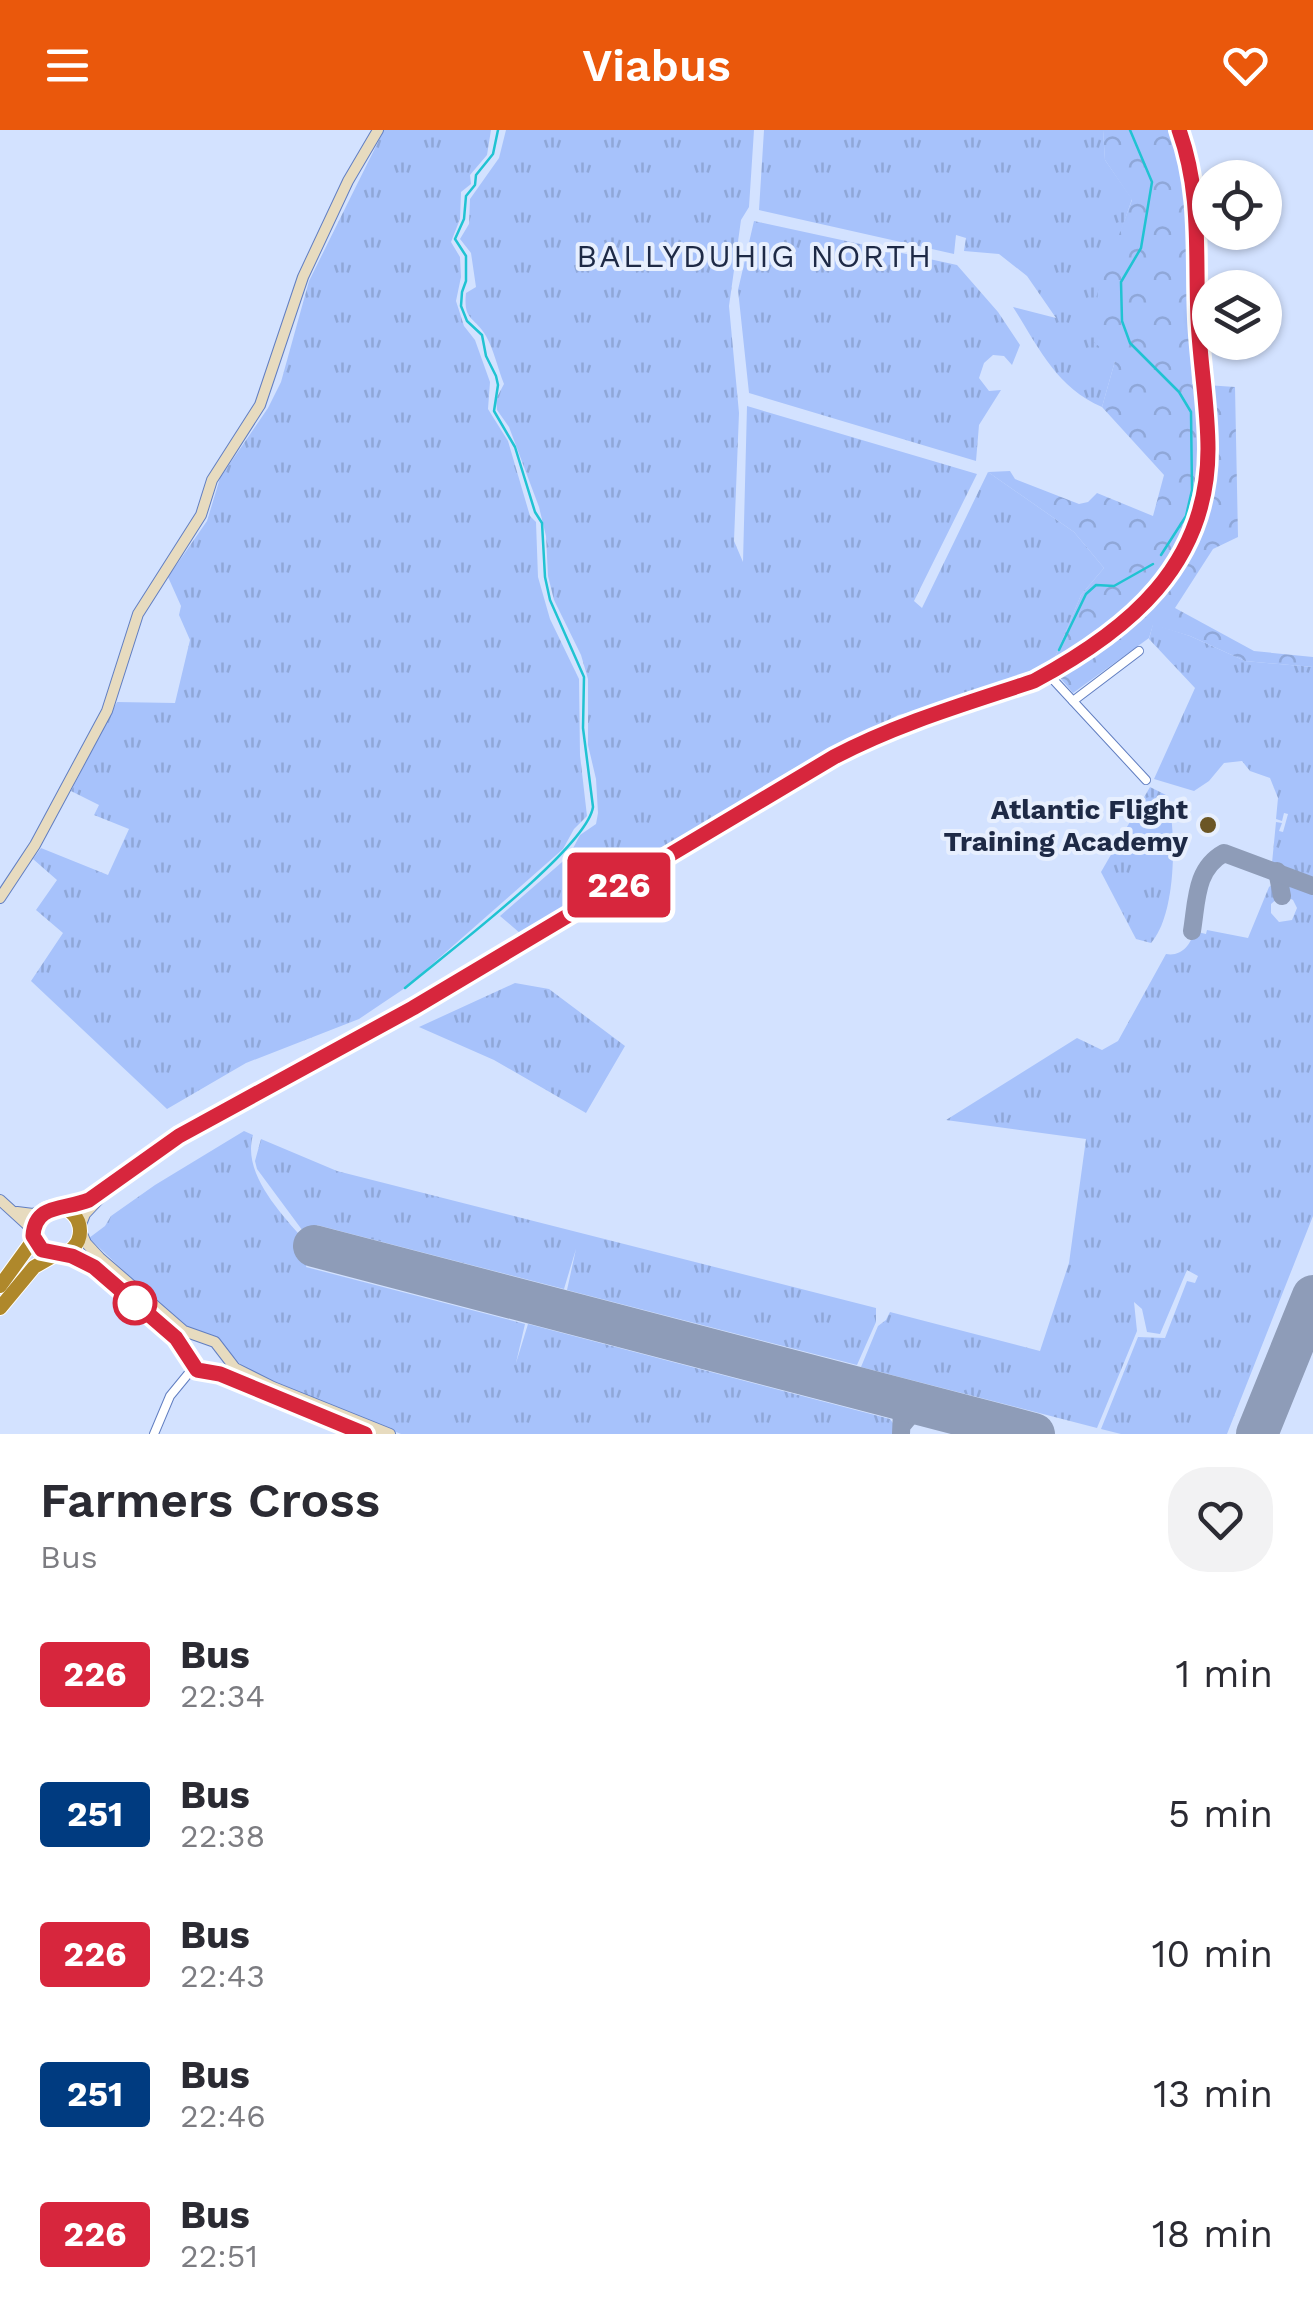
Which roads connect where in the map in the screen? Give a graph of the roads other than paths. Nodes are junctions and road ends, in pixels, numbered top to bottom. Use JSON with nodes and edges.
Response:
{"nodes":[{"id":1,"x":378,"y":130,"type":"edge"},
{"id":2,"x":1179,"y":130,"type":"edge"},
{"id":3,"x":1139,"y":651,"type":"dead end"},
{"id":4,"x":1048,"y":674,"type":"junction"},
{"id":5,"x":1073,"y":701,"type":"junction"},
{"id":6,"x":1146,"y":780,"type":"dead end"},
{"id":7,"x":0,"y":898,"type":"edge"},
{"id":8,"x":234,"y":1107,"type":"junction"},
{"id":9,"x":0,"y":1200,"type":"edge"},
{"id":10,"x":54,"y":1209,"type":"junction"},
{"id":11,"x":16,"y":1212,"type":"junction"},
{"id":12,"x":80,"y":1228,"type":"junction"},
{"id":13,"x":34,"y":1234,"type":"junction"},
{"id":14,"x":60,"y":1254,"type":"junction"},
{"id":15,"x":0,"y":1286,"type":"edge"},
{"id":16,"x":0,"y":1308,"type":"edge"},
{"id":17,"x":206,"y":1338,"type":"junction"},
{"id":18,"x":221,"y":1351,"type":"junction"},
{"id":19,"x":188,"y":1354,"type":"junction"},
{"id":20,"x":193,"y":1368,"type":"junction"},
{"id":21,"x":206,"y":1372,"type":"junction"},
{"id":22,"x":154,"y":1434,"type":"edge"},
{"id":23,"x":365,"y":1434,"type":"edge"},
{"id":24,"x":390,"y":1434,"type":"edge"}],
"edges":[{"from":1,"to":7,"type":"main road"},
{"from":2,"to":4,"type":"main road"},
{"from":3,"to":5,"type":"street"},
{"from":4,"to":5,"type":"street"},
{"from":4,"to":8,"type":"main road"},
{"from":5,"to":6,"type":"street"},
{"from":8,"to":10,"type":"main road"},
{"from":8,"to":12,"type":"main road"},
{"from":9,"to":11,"type":"main road"},
{"from":10,"to":11,"type":"main road"},
{"from":10,"to":12,"type":"highway"},
{"from":10,"to":13,"type":"highway"},
{"from":11,"to":13,"type":"main road"},
{"from":12,"to":14,"type":"highway"},
{"from":12,"to":17,"type":"main road"},
{"from":13,"to":14,"type":"highway"},
{"from":13,"to":15,"type":"highway"},
{"from":14,"to":16,"type":"highway"},
{"from":14,"to":19,"type":"main road"},
{"from":17,"to":18,"type":"main road"},
{"from":17,"to":19,"type":"main road"},
{"from":18,"to":21,"type":"main road"},
{"from":18,"to":24,"type":"main road"},
{"from":19,"to":20,"type":"main road"},
{"from":20,"to":21,"type":"main road"},
{"from":20,"to":22,"type":"street"},
{"from":21,"to":23,"type":"main road"}]}
